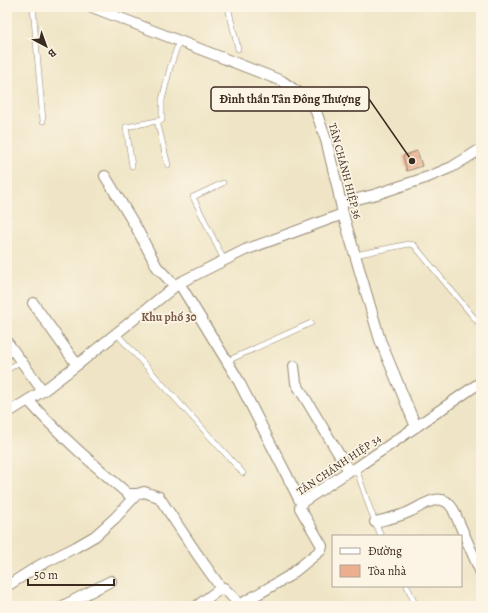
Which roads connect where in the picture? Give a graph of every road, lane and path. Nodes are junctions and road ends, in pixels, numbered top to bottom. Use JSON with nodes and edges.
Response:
{"nodes":[{"id":1,"x":33,"y":7,"type":"edge"},
{"id":2,"x":92,"y":7,"type":"edge"},
{"id":3,"x":228,"y":7,"type":"edge"},
{"id":4,"x":179,"y":41,"type":"junction"},
{"id":5,"x":238,"y":48,"type":"dead end"},
{"id":6,"x":44,"y":121,"type":"dead end"},
{"id":7,"x":157,"y":121,"type":"junction"},
{"id":8,"x":481,"y":149,"type":"edge"},
{"id":9,"x":168,"y":164,"type":"dead end"},
{"id":10,"x":132,"y":166,"type":"dead end"},
{"id":11,"x":105,"y":176,"type":"dead end"},
{"id":12,"x":223,"y":183,"type":"dead end"},
{"id":13,"x":341,"y":204,"type":"junction"},
{"id":14,"x":343,"y":214,"type":"junction"},
{"id":15,"x":355,"y":255,"type":"junction"},
{"id":16,"x":224,"y":260,"type":"junction"},
{"id":17,"x":177,"y":284,"type":"junction"},
{"id":18,"x":33,"y":303,"type":"dead end"},
{"id":19,"x":311,"y":323,"type":"dead end"},
{"id":20,"x":481,"y":326,"type":"edge"},
{"id":21,"x":116,"y":333,"type":"junction"},
{"id":22,"x":7,"y":342,"type":"edge"},
{"id":23,"x":21,"y":361,"type":"junction"},
{"id":24,"x":227,"y":361,"type":"junction"},
{"id":25,"x":77,"y":365,"type":"junction"},
{"id":26,"x":294,"y":366,"type":"dead end"},
{"id":27,"x":7,"y":370,"type":"edge"},
{"id":28,"x":481,"y":382,"type":"edge"},
{"id":29,"x":43,"y":391,"type":"junction"},
{"id":30,"x":28,"y":400,"type":"junction"},
{"id":31,"x":7,"y":413,"type":"edge"},
{"id":32,"x":416,"y":427,"type":"junction"},
{"id":33,"x":353,"y":470,"type":"junction"},
{"id":34,"x":243,"y":473,"type":"dead end"},
{"id":35,"x":137,"y":494,"type":"junction"},
{"id":36,"x":302,"y":503,"type":"junction"},
{"id":37,"x":375,"y":522,"type":"junction"},
{"id":38,"x":382,"y":535,"type":"edge"},
{"id":39,"x":481,"y":573,"type":"edge"},
{"id":40,"x":111,"y":581,"type":"dead end"},
{"id":41,"x":7,"y":586,"type":"edge"},
{"id":42,"x":407,"y":587,"type":"edge"},
{"id":43,"x":221,"y":588,"type":"junction"},
{"id":44,"x":239,"y":605,"type":"edge"},
{"id":45,"x":63,"y":606,"type":"edge"},
{"id":46,"x":197,"y":606,"type":"edge"},
{"id":47,"x":416,"y":606,"type":"edge"}],
"edges":[{"from":1,"to":6,"type":"lane"},
{"from":2,"to":4,"type":"street","name":"TÂN CHÁNH HIỆP 36"},
{"from":3,"to":5,"type":"lane"},
{"from":4,"to":7,"type":"lane"},
{"from":4,"to":13,"type":"street","name":"TÂN CHÁNH HIỆP 36"},
{"from":7,"to":9,"type":"lane"},
{"from":7,"to":10,"type":"lane"},
{"from":8,"to":13,"type":"street"},
{"from":11,"to":17,"type":"street"},
{"from":12,"to":16,"type":"lane"},
{"from":13,"to":14,"type":"street","name":"TÂN CHÁNH HIỆP 36"},
{"from":14,"to":15,"type":"street","name":"TÂN CHÁNH HIỆP 36"},
{"from":14,"to":16,"type":"street"},
{"from":15,"to":20,"type":"lane"},
{"from":15,"to":32,"type":"street","name":"TÂN CHÁNH HIỆP 36"},
{"from":16,"to":17,"type":"street"},
{"from":17,"to":21,"type":"street"},
{"from":17,"to":24,"type":"street"},
{"from":18,"to":25,"type":"street"},
{"from":19,"to":24,"type":"lane"},
{"from":21,"to":25,"type":"street"},
{"from":21,"to":34,"type":"lane"},
{"from":22,"to":23,"type":"street"},
{"from":23,"to":27,"type":"lane"},
{"from":23,"to":29,"type":"street"},
{"from":24,"to":36,"type":"street"},
{"from":25,"to":29,"type":"street"},
{"from":26,"to":33,"type":"street"},
{"from":28,"to":32,"type":"street","name":"TÂN CHÁNH HIỆP 34"},
{"from":29,"to":30,"type":"street"},
{"from":30,"to":31,"type":"street"},
{"from":30,"to":35,"type":"street"},
{"from":32,"to":33,"type":"street","name":"TÂN CHÁNH HIỆP 34"},
{"from":33,"to":36,"type":"street","name":"TÂN CHÁNH HIỆP 34"},
{"from":33,"to":37,"type":"lane"},
{"from":35,"to":41,"type":"street"},
{"from":35,"to":43,"type":"street","name":"TÂN CHÁNH HIỆP 34"},
{"from":36,"to":44,"type":"street","name":"TÂN CHÁNH HIỆP 34"},
{"from":37,"to":38,"type":"lane"},
{"from":37,"to":39,"type":"street"},
{"from":40,"to":45,"type":"street"},
{"from":42,"to":47,"type":"lane"},
{"from":43,"to":44,"type":"street","name":"TÂN CHÁNH HIỆP 34"},
{"from":43,"to":46,"type":"street"}]}
